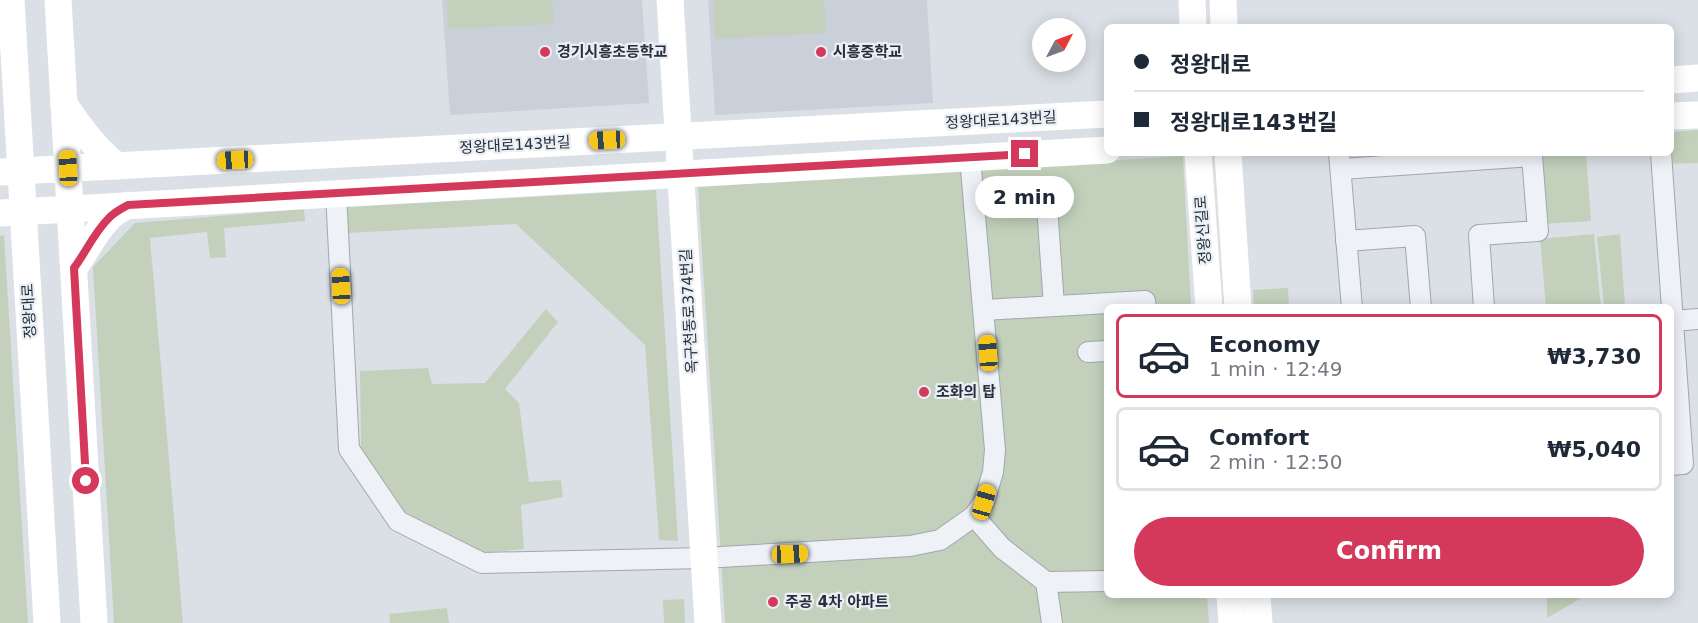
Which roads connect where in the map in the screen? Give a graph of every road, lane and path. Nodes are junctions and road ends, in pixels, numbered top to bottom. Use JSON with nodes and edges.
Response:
{"nodes":[{"id":1,"x":11,"y":0,"type":"edge"},
{"id":2,"x":58,"y":0,"type":"edge"},
{"id":3,"x":670,"y":0,"type":"edge"},
{"id":4,"x":1192,"y":0,"type":"edge"},
{"id":5,"x":1223,"y":0,"type":"edge"},
{"id":6,"x":1193,"y":24,"type":"edge"},
{"id":7,"x":1224,"y":24,"type":"edge"},
{"id":8,"x":1698,"y":78,"type":"edge"},
{"id":9,"x":1674,"y":80,"type":"edge"},
{"id":10,"x":64,"y":104,"type":"junction"},
{"id":11,"x":17,"y":107,"type":"junction"},
{"id":12,"x":1104,"y":114,"type":"edge"},
{"id":13,"x":1698,"y":115,"type":"edge"},
{"id":14,"x":1674,"y":116,"type":"edge"},
{"id":15,"x":0,"y":132,"type":"edge"},
{"id":16,"x":678,"y":136,"type":"junction"},
{"id":17,"x":1104,"y":150,"type":"edge"},
{"id":18,"x":1198,"y":156,"type":"edge"},
{"id":19,"x":1228,"y":156,"type":"edge"},
{"id":20,"x":1532,"y":156,"type":"edge"},
{"id":21,"x":1532,"y":156,"type":"edge"},
{"id":22,"x":1661,"y":156,"type":"edge"},
{"id":23,"x":970,"y":157,"type":"junction"},
{"id":24,"x":1340,"y":161,"type":"edge"},
{"id":25,"x":117,"y":166,"type":"junction"},
{"id":26,"x":68,"y":168,"type":"junction"},
{"id":27,"x":10,"y":172,"type":"edge"},
{"id":28,"x":680,"y":174,"type":"junction"},
{"id":29,"x":1046,"y":192,"type":"dead end"},
{"id":30,"x":336,"y":193,"type":"junction"},
{"id":31,"x":128,"y":205,"type":"junction"},
{"id":32,"x":70,"y":208,"type":"junction"},
{"id":33,"x":12,"y":212,"type":"edge"},
{"id":34,"x":1346,"y":241,"type":"junction"},
{"id":35,"x":74,"y":268,"type":"junction"},
{"id":36,"x":1145,"y":304,"type":"edge"},
{"id":37,"x":1209,"y":304,"type":"edge"},
{"id":38,"x":1238,"y":304,"type":"edge"},
{"id":39,"x":1352,"y":304,"type":"edge"},
{"id":40,"x":1421,"y":304,"type":"edge"},
{"id":41,"x":1484,"y":304,"type":"edge"},
{"id":42,"x":1672,"y":304,"type":"edge"},
{"id":43,"x":1054,"y":306,"type":"junction"},
{"id":44,"x":984,"y":309,"type":"junction"},
{"id":45,"x":1698,"y":319,"type":"edge"},
{"id":46,"x":1674,"y":321,"type":"edge"},
{"id":47,"x":1674,"y":335,"type":"edge"},
{"id":48,"x":1674,"y":465,"type":"edge"},
{"id":49,"x":974,"y":516,"type":"junction"},
{"id":50,"x":704,"y":558,"type":"junction"},
{"id":51,"x":1104,"y":581,"type":"edge"},
{"id":52,"x":1046,"y":582,"type":"junction"},
{"id":53,"x":1230,"y":598,"type":"edge"},
{"id":54,"x":1257,"y":598,"type":"edge"},
{"id":55,"x":47,"y":623,"type":"edge"},
{"id":56,"x":94,"y":623,"type":"edge"},
{"id":57,"x":708,"y":623,"type":"edge"},
{"id":58,"x":1052,"y":623,"type":"edge"},
{"id":59,"x":1232,"y":623,"type":"edge"},
{"id":60,"x":1259,"y":623,"type":"edge"}],
"edges":[{"from":1,"to":11,"type":"street","name":"정왕대로"},
{"from":2,"to":10,"type":"street"},
{"from":3,"to":16,"type":"street","name":"옥구천동로374번길"},
{"from":4,"to":6,"type":"street"},
{"from":5,"to":7,"type":"street"},
{"from":8,"to":9,"type":"street"},
{"from":10,"to":25,"type":"street"},
{"from":10,"to":26,"type":"street"},
{"from":11,"to":15,"type":"street"},
{"from":11,"to":27,"type":"street","name":"정왕대로"},
{"from":12,"to":16,"type":"street","name":"정왕대로143번길"},
{"from":13,"to":14,"type":"street"},
{"from":16,"to":25,"type":"street","name":"정왕대로143번길"},
{"from":16,"to":28,"type":"street","name":"옥구천동로374번길"},
{"from":17,"to":23,"type":"street"},
{"from":18,"to":37,"type":"street","name":"정왕신길로"},
{"from":19,"to":38,"type":"street","name":"정왕신길로"},
{"from":20,"to":41,"type":"street"},
{"from":21,"to":24,"type":"street"},
{"from":22,"to":42,"type":"street"},
{"from":23,"to":28,"type":"street"},
{"from":23,"to":44,"type":"street"},
{"from":24,"to":34,"type":"street"},
{"from":25,"to":26,"type":"street","name":"정왕대로143번길"},
{"from":26,"to":27,"type":"street","name":"정왕대로143번길"},
{"from":26,"to":32,"type":"street"},
{"from":27,"to":33,"type":"street","name":"정왕대로"},
{"from":28,"to":30,"type":"street"},
{"from":28,"to":50,"type":"street","name":"옥구천동로374번길"},
{"from":29,"to":43,"type":"street"},
{"from":30,"to":31,"type":"street"},
{"from":30,"to":50,"type":"street"},
{"from":31,"to":32,"type":"street"},
{"from":31,"to":35,"type":"street"},
{"from":32,"to":33,"type":"street"},
{"from":32,"to":35,"type":"street"},
{"from":33,"to":55,"type":"street","name":"정왕대로"},
{"from":34,"to":39,"type":"street"},
{"from":34,"to":40,"type":"street"},
{"from":35,"to":56,"type":"street"},
{"from":36,"to":43,"type":"street"},
{"from":43,"to":44,"type":"street"},
{"from":44,"to":49,"type":"street"},
{"from":45,"to":46,"type":"street"},
{"from":47,"to":48,"type":"street"},
{"from":49,"to":50,"type":"street"},
{"from":49,"to":52,"type":"street"},
{"from":50,"to":57,"type":"street","name":"옥구천동로374번길"},
{"from":51,"to":52,"type":"street"},
{"from":52,"to":58,"type":"street"},
{"from":53,"to":59,"type":"street"},
{"from":54,"to":60,"type":"street"}]}
